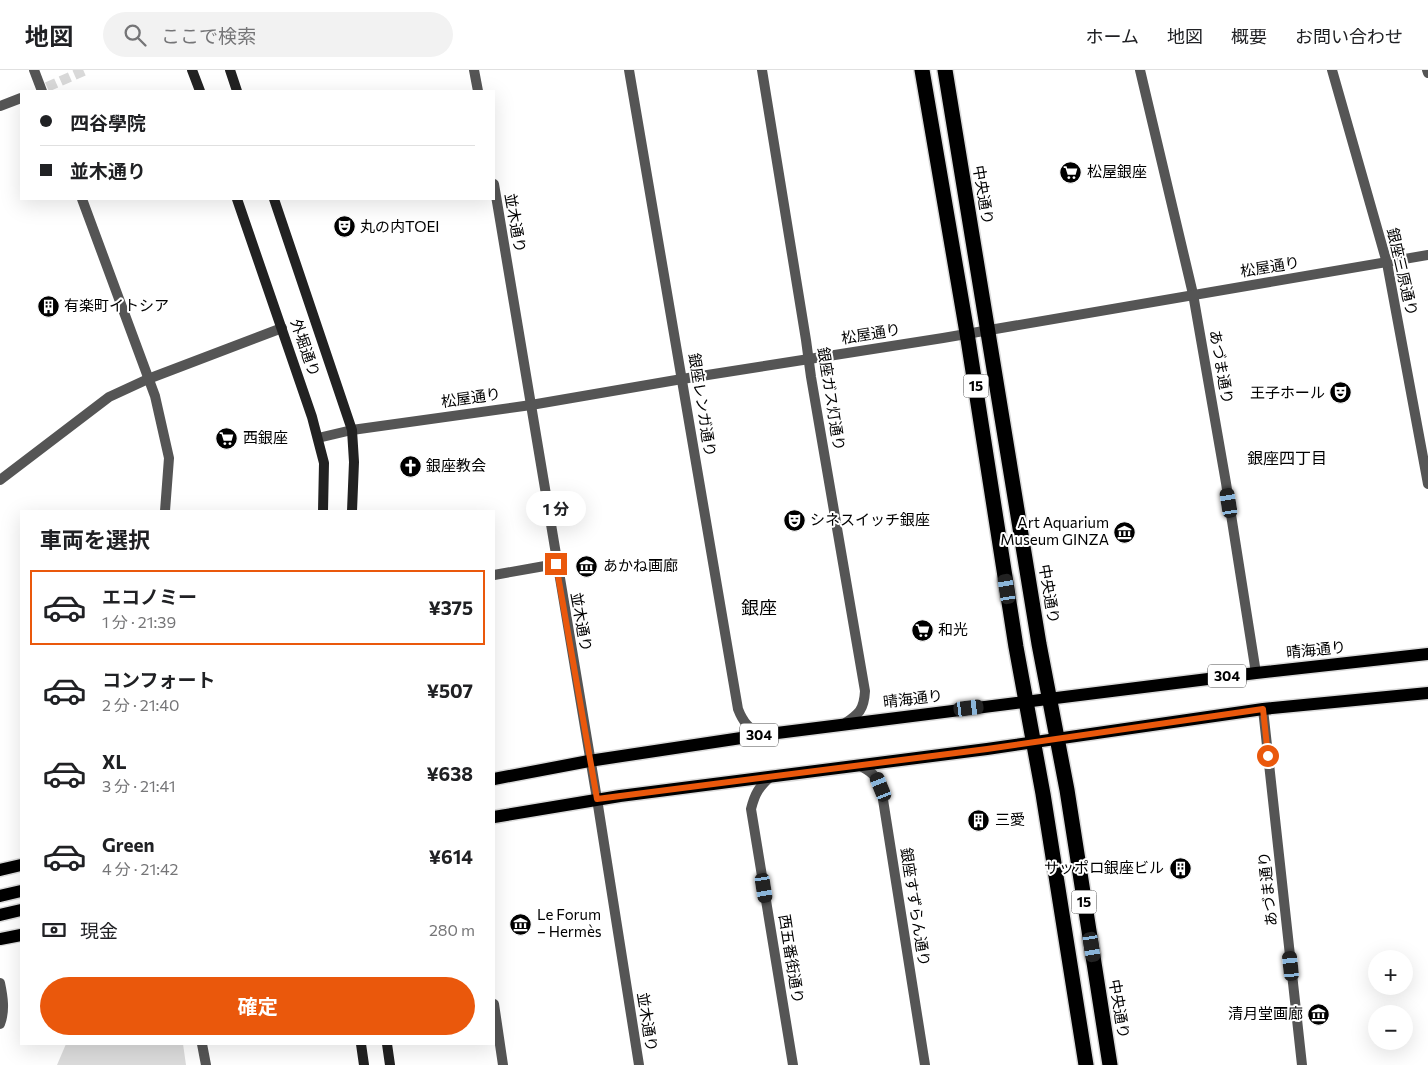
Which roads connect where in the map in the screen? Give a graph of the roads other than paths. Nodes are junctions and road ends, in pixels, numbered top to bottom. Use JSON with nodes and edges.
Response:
{"nodes":[{"id":1,"x":34,"y":70,"type":"edge"},
{"id":2,"x":192,"y":70,"type":"edge"},
{"id":3,"x":230,"y":70,"type":"edge"},
{"id":4,"x":474,"y":70,"type":"edge"},
{"id":5,"x":629,"y":70,"type":"edge"},
{"id":6,"x":762,"y":70,"type":"edge"},
{"id":7,"x":922,"y":70,"type":"edge"},
{"id":8,"x":945,"y":70,"type":"edge"},
{"id":9,"x":1140,"y":70,"type":"edge"},
{"id":10,"x":1332,"y":70,"type":"edge"},
{"id":11,"x":42,"y":90,"type":"edge"},
{"id":12,"x":200,"y":90,"type":"edge"},
{"id":13,"x":237,"y":90,"type":"edge"},
{"id":14,"x":478,"y":90,"type":"edge"},
{"id":15,"x":20,"y":98,"type":"edge"},
{"id":16,"x":0,"y":106,"type":"edge"},
{"id":17,"x":495,"y":190,"type":"edge"},
{"id":18,"x":82,"y":200,"type":"edge"},
{"id":19,"x":237,"y":200,"type":"edge"},
{"id":20,"x":274,"y":200,"type":"edge"},
{"id":21,"x":1428,"y":255,"type":"edge"},
{"id":22,"x":1387,"y":263,"type":"junction"},
{"id":23,"x":1193,"y":294,"type":"junction"},
{"id":24,"x":282,"y":328,"type":"junction"},
{"id":25,"x":987,"y":329,"type":"junction"},
{"id":26,"x":968,"y":333,"type":"junction"},
{"id":27,"x":808,"y":358,"type":"junction"},
{"id":28,"x":148,"y":379,"type":"junction"},
{"id":29,"x":682,"y":379,"type":"junction"},
{"id":30,"x":531,"y":405,"type":"junction"},
{"id":31,"x":352,"y":430,"type":"junction"},
{"id":32,"x":318,"y":438,"type":"junction"},
{"id":33,"x":0,"y":480,"type":"edge"},
{"id":34,"x":1428,"y":484,"type":"edge"},
{"id":35,"x":165,"y":510,"type":"edge"},
{"id":36,"x":323,"y":510,"type":"edge"},
{"id":37,"x":352,"y":510,"type":"edge"},
{"id":38,"x":556,"y":564,"type":"junction"},
{"id":39,"x":495,"y":575,"type":"edge"},
{"id":40,"x":1428,"y":654,"type":"edge"},
{"id":41,"x":1256,"y":672,"type":"junction"},
{"id":42,"x":1428,"y":694,"type":"edge"},
{"id":43,"x":1050,"y":699,"type":"junction"},
{"id":44,"x":1026,"y":702,"type":"junction"},
{"id":45,"x":1263,"y":709,"type":"junction"},
{"id":46,"x":844,"y":724,"type":"junction"},
{"id":47,"x":761,"y":735,"type":"junction"},
{"id":48,"x":1057,"y":738,"type":"junction"},
{"id":49,"x":1033,"y":742,"type":"junction"},
{"id":50,"x":589,"y":761,"type":"junction"},
{"id":51,"x":859,"y":765,"type":"junction"},
{"id":52,"x":771,"y":776,"type":"junction"},
{"id":53,"x":495,"y":779,"type":"edge"},
{"id":54,"x":597,"y":799,"type":"junction"},
{"id":55,"x":495,"y":817,"type":"edge"},
{"id":56,"x":20,"y":865,"type":"edge"},
{"id":57,"x":0,"y":870,"type":"edge"},
{"id":58,"x":20,"y":892,"type":"edge"},
{"id":59,"x":0,"y":896,"type":"edge"},
{"id":60,"x":20,"y":910,"type":"edge"},
{"id":61,"x":0,"y":915,"type":"edge"},
{"id":62,"x":20,"y":935,"type":"edge"},
{"id":63,"x":1,"y":940,"type":"edge"},
{"id":64,"x":0,"y":983,"type":"edge"},
{"id":65,"x":495,"y":1011,"type":"edge"},
{"id":66,"x":0,"y":1024,"type":"edge"},
{"id":67,"x":202,"y":1045,"type":"edge"},
{"id":68,"x":361,"y":1045,"type":"edge"},
{"id":69,"x":387,"y":1045,"type":"edge"},
{"id":70,"x":206,"y":1065,"type":"edge"},
{"id":71,"x":364,"y":1065,"type":"edge"},
{"id":72,"x":390,"y":1065,"type":"edge"},
{"id":73,"x":503,"y":1065,"type":"edge"},
{"id":74,"x":639,"y":1065,"type":"edge"},
{"id":75,"x":793,"y":1065,"type":"edge"},
{"id":76,"x":925,"y":1065,"type":"edge"},
{"id":77,"x":1086,"y":1065,"type":"edge"},
{"id":78,"x":1110,"y":1065,"type":"edge"},
{"id":79,"x":1302,"y":1065,"type":"edge"}],
"edges":[{"from":1,"to":11,"type":"street"},
{"from":2,"to":12,"type":"main road"},
{"from":3,"to":13,"type":"main road"},
{"from":4,"to":14,"type":"street"},
{"from":5,"to":29,"type":"street","name":"銀座レンガ通り"},
{"from":6,"to":27,"type":"street","name":"銀座ガス灯通り"},
{"from":7,"to":26,"type":"highway","number":"15"},
{"from":8,"to":25,"type":"highway","name":"中央通り","number":"15"},
{"from":9,"to":23,"type":"street","name":"あづま通り"},
{"from":10,"to":22,"type":"street","name":"銀座三原通り"},
{"from":15,"to":16,"type":"street"},
{"from":17,"to":30,"type":"street","name":"並木通り"},
{"from":18,"to":28,"type":"street"},
{"from":19,"to":24,"type":"main road","name":"外堀通り"},
{"from":20,"to":31,"type":"main road","name":"外堀通り"},
{"from":21,"to":22,"type":"street","name":"松屋通り"},
{"from":22,"to":23,"type":"street","name":"松屋通り"},
{"from":22,"to":34,"type":"street","name":"銀座三原通り"},
{"from":23,"to":25,"type":"street","name":"松屋通り"},
{"from":23,"to":41,"type":"street","name":"あづま通り"},
{"from":24,"to":28,"type":"street"},
{"from":24,"to":32,"type":"main road","name":"外堀通り"},
{"from":25,"to":26,"type":"street","name":"松屋通り"},
{"from":25,"to":43,"type":"highway","name":"中央通り","number":"15"},
{"from":26,"to":27,"type":"street","name":"松屋通り"},
{"from":26,"to":44,"type":"highway","number":"15"},
{"from":27,"to":29,"type":"street","name":"松屋通り"},
{"from":27,"to":46,"type":"street","name":"銀座ガス灯通り"},
{"from":28,"to":33,"type":"street"},
{"from":28,"to":35,"type":"street"},
{"from":29,"to":30,"type":"street","name":"松屋通り"},
{"from":29,"to":47,"type":"street","name":"銀座レンガ通り"},
{"from":30,"to":31,"type":"street","name":"松屋通り"},
{"from":30,"to":38,"type":"street","name":"並木通り"},
{"from":31,"to":32,"type":"street","name":"松屋通り"},
{"from":31,"to":37,"type":"main road","name":"外堀通り"},
{"from":32,"to":36,"type":"main road","name":"外堀通り"},
{"from":38,"to":39,"type":"street"},
{"from":38,"to":50,"type":"street","name":"並木通り"},
{"from":40,"to":41,"type":"main road","name":"晴海通り","number":"304"},
{"from":41,"to":43,"type":"main road","name":"晴海通り","number":"304"},
{"from":42,"to":45,"type":"main road"},
{"from":43,"to":44,"type":"main road","name":"晴海通り","number":"304"},
{"from":43,"to":48,"type":"highway","name":"中央通り","number":"15"},
{"from":44,"to":46,"type":"main road","name":"晴海通り","number":"304"},
{"from":44,"to":49,"type":"highway","number":"15"},
{"from":45,"to":48,"type":"main road"},
{"from":45,"to":79,"type":"street","name":"あづま通り"},
{"from":46,"to":47,"type":"main road","name":"晴海通り","number":"304"},
{"from":47,"to":50,"type":"main road","name":"晴海通り","number":"304"},
{"from":48,"to":49,"type":"main road"},
{"from":48,"to":78,"type":"highway","name":"中央通り","number":"15"},
{"from":49,"to":51,"type":"main road"},
{"from":49,"to":77,"type":"highway","number":"15"},
{"from":50,"to":53,"type":"main road","name":"晴海通り","number":"304"},
{"from":50,"to":54,"type":"street","name":"並木通り"},
{"from":51,"to":52,"type":"main road"},
{"from":51,"to":76,"type":"street","name":"銀座すずらん通り"},
{"from":52,"to":54,"type":"main road"},
{"from":52,"to":75,"type":"street","name":"西五番街通り"},
{"from":54,"to":55,"type":"main road"},
{"from":54,"to":74,"type":"street","name":"並木通り"},
{"from":56,"to":57,"type":"main road"},
{"from":58,"to":59,"type":"main road"},
{"from":60,"to":61,"type":"main road"},
{"from":62,"to":63,"type":"main road"},
{"from":64,"to":66,"type":"street"},
{"from":65,"to":73,"type":"street"},
{"from":67,"to":70,"type":"street"},
{"from":68,"to":71,"type":"main road"},
{"from":69,"to":72,"type":"main road"}]}
